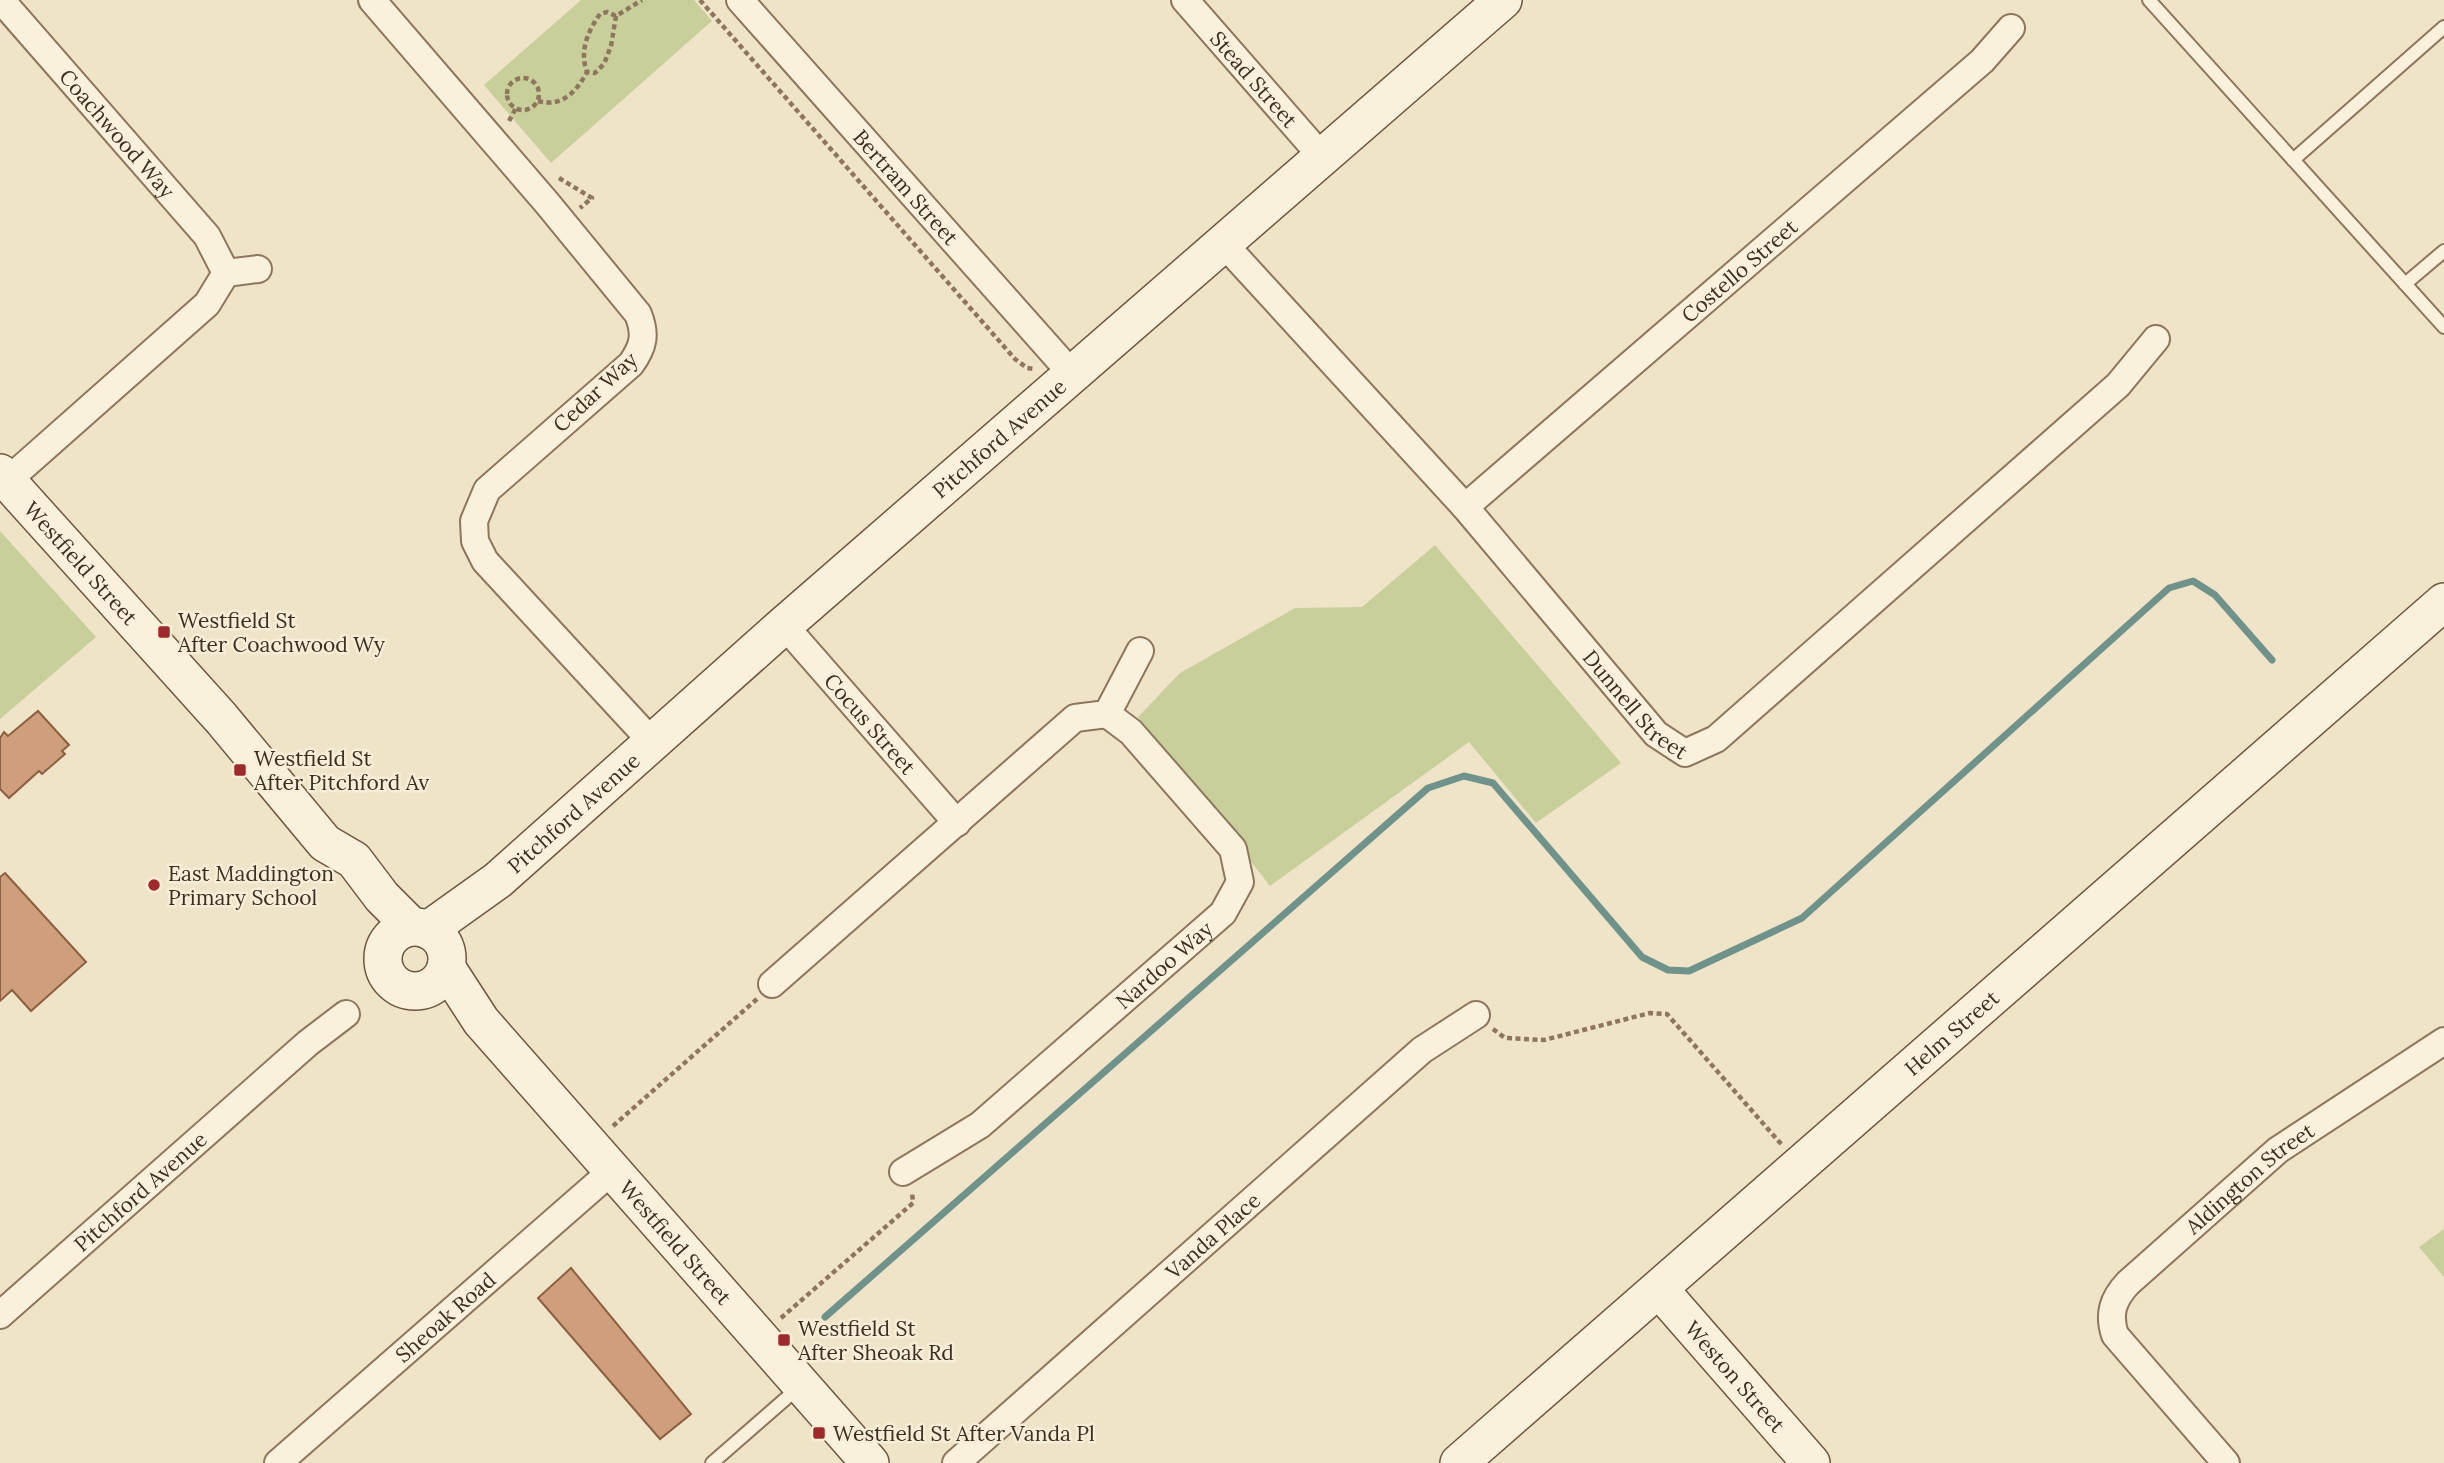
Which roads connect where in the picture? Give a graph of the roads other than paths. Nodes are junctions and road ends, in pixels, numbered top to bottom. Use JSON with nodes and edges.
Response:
{"nodes":[{"id":1,"x":1,"y":0,"type":"edge"},
{"id":2,"x":372,"y":0,"type":"edge"},
{"id":3,"x":740,"y":0,"type":"edge"},
{"id":4,"x":1185,"y":0,"type":"edge"},
{"id":5,"x":1503,"y":0,"type":"edge"},
{"id":6,"x":2148,"y":0,"type":"edge"},
{"id":7,"x":2444,"y":27,"type":"edge"},
{"id":8,"x":2011,"y":28,"type":"dead end"},
{"id":9,"x":1323,"y":158,"type":"junction"},
{"id":10,"x":2293,"y":160,"type":"junction"},
{"id":11,"x":1224,"y":244,"type":"junction"},
{"id":12,"x":2444,"y":251,"type":"edge"},
{"id":13,"x":258,"y":269,"type":"dead end"},
{"id":14,"x":226,"y":273,"type":"junction"},
{"id":15,"x":2404,"y":284,"type":"junction"},
{"id":16,"x":2444,"y":327,"type":"edge"},
{"id":17,"x":2156,"y":339,"type":"dead end"},
{"id":18,"x":1063,"y":365,"type":"junction"},
{"id":19,"x":3,"y":477,"type":"edge"},
{"id":20,"x":1465,"y":507,"type":"junction"},
{"id":21,"x":2444,"y":601,"type":"edge"},
{"id":22,"x":784,"y":625,"type":"junction"},
{"id":23,"x":1140,"y":650,"type":"dead end"},
{"id":24,"x":1107,"y":714,"type":"junction"},
{"id":25,"x":654,"y":744,"type":"junction"},
{"id":26,"x":957,"y":823,"type":"junction"},
{"id":27,"x":424,"y":945,"type":"junction"},
{"id":28,"x":772,"y":984,"type":"road end"},
{"id":29,"x":419,"y":991,"type":"junction"},
{"id":30,"x":346,"y":1014,"type":"dead end"},
{"id":31,"x":1476,"y":1015,"type":"road end"},
{"id":32,"x":481,"y":1021,"type":"junction"},
{"id":33,"x":2444,"y":1041,"type":"edge"},
{"id":34,"x":613,"y":1171,"type":"junction"},
{"id":35,"x":904,"y":1172,"type":"dead end"},
{"id":36,"x":1659,"y":1289,"type":"junction"},
{"id":37,"x":0,"y":1315,"type":"edge"},
{"id":38,"x":801,"y":1385,"type":"junction"},
{"id":39,"x":278,"y":1463,"type":"edge"},
{"id":40,"x":712,"y":1463,"type":"edge"},
{"id":41,"x":870,"y":1463,"type":"edge"},
{"id":42,"x":956,"y":1463,"type":"edge"},
{"id":43,"x":1459,"y":1463,"type":"edge"},
{"id":44,"x":1811,"y":1463,"type":"edge"},
{"id":45,"x":2226,"y":1463,"type":"edge"}],
"edges":[{"from":1,"to":14,"type":"street","name":"Coachwood Way"},
{"from":2,"to":25,"type":"street","name":"Cedar Way"},
{"from":3,"to":18,"type":"street","name":"Bertram Street"},
{"from":4,"to":9,"type":"street","name":"Stead Street"},
{"from":5,"to":9,"type":"street","name":"Pitchford Avenue"},
{"from":6,"to":10,"type":"lane"},
{"from":7,"to":10,"type":"lane"},
{"from":8,"to":20,"type":"street","name":"Costello Street"},
{"from":9,"to":11,"type":"street","name":"Pitchford Avenue"},
{"from":10,"to":15,"type":"lane"},
{"from":11,"to":18,"type":"street","name":"Pitchford Avenue"},
{"from":11,"to":20,"type":"street","name":"Dunnell Street"},
{"from":12,"to":15,"type":"lane"},
{"from":13,"to":14,"type":"street"},
{"from":14,"to":19,"type":"street"},
{"from":15,"to":16,"type":"lane"},
{"from":17,"to":20,"type":"street","name":"Dunnell Street"},
{"from":18,"to":22,"type":"street","name":"Pitchford Avenue"},
{"from":19,"to":27,"type":"street","name":"Westfield Street"},
{"from":21,"to":36,"type":"street","name":"Helm Street"},
{"from":22,"to":25,"type":"street","name":"Pitchford Avenue"},
{"from":22,"to":26,"type":"street","name":"Cocus Street"},
{"from":23,"to":24,"type":"street"},
{"from":24,"to":26,"type":"street"},
{"from":24,"to":35,"type":"street","name":"Nardoo Way"},
{"from":25,"to":27,"type":"street","name":"Pitchford Avenue"},
{"from":26,"to":28,"type":"street"},
{"from":27,"to":29,"type":"street","name":"Pitchford Avenue"},
{"from":27,"to":29,"type":"street","name":"Westfield Street"},
{"from":27,"to":32,"type":"street","name":"Westfield Street"},
{"from":29,"to":32,"type":"street","name":"Westfield Street"},
{"from":30,"to":37,"type":"street","name":"Pitchford Avenue"},
{"from":31,"to":42,"type":"street","name":"Vanda Place"},
{"from":32,"to":34,"type":"street","name":"Westfield Street"},
{"from":33,"to":45,"type":"street","name":"Aldington Street"},
{"from":34,"to":38,"type":"street","name":"Westfield Street"},
{"from":34,"to":39,"type":"street","name":"Sheoak Road"},
{"from":36,"to":43,"type":"street","name":"Helm Street"},
{"from":36,"to":44,"type":"street","name":"Weston Street"},
{"from":38,"to":40,"type":"lane"},
{"from":38,"to":41,"type":"street","name":"Westfield Street"}]}
